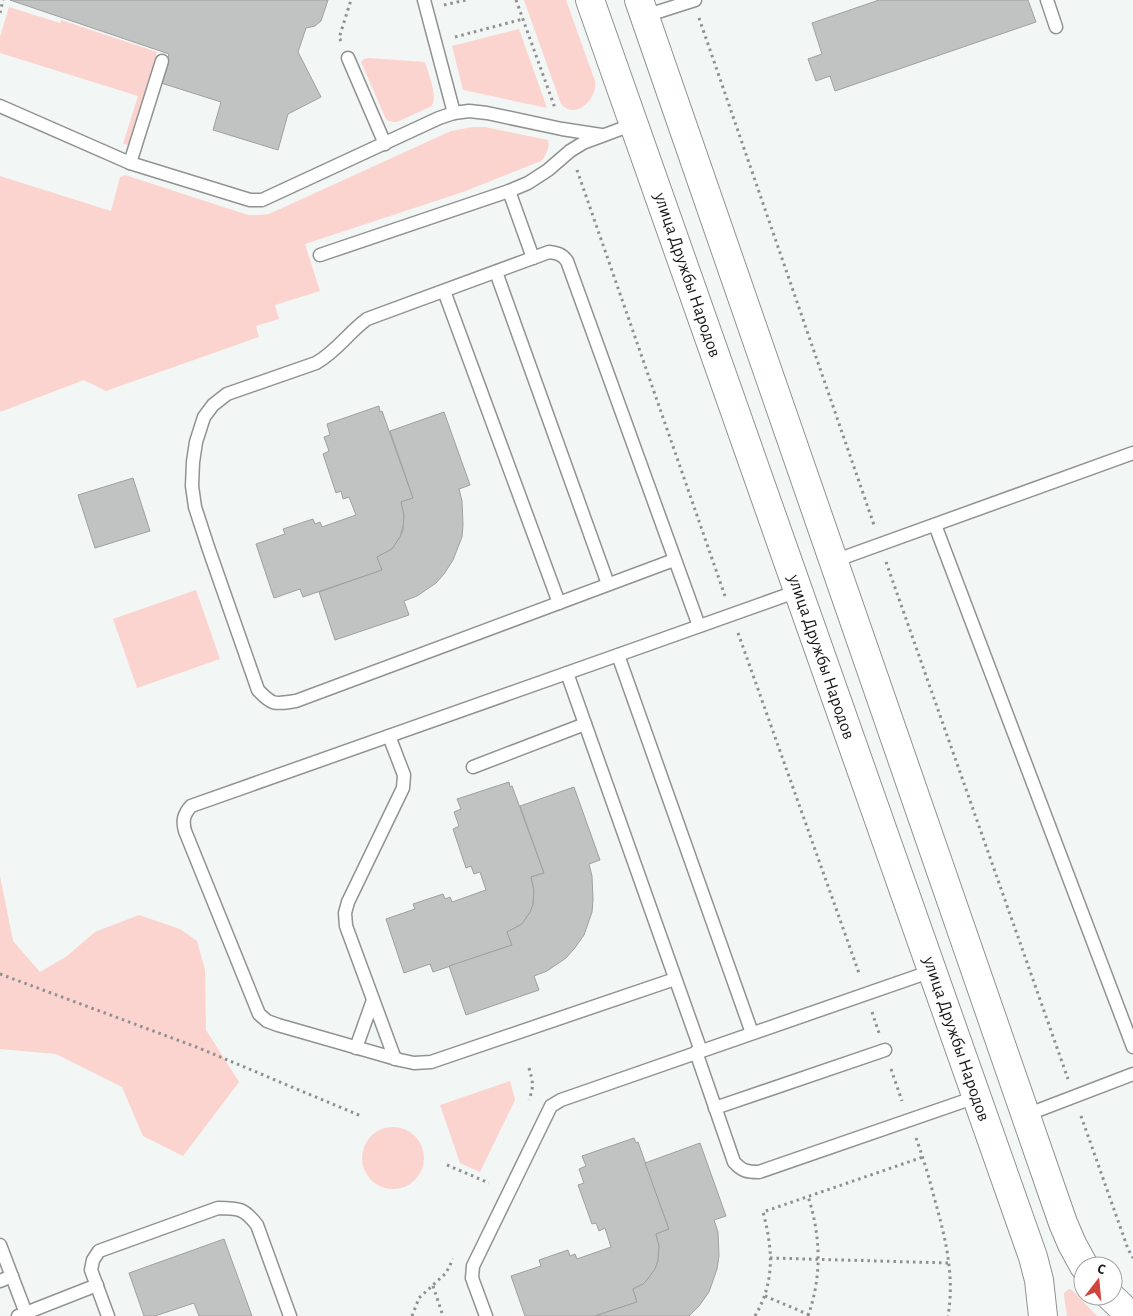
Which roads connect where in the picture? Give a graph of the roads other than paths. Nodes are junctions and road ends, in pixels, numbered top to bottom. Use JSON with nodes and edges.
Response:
{"nodes":[{"id":1,"x":424,"y":0,"type":"edge"},
{"id":2,"x":590,"y":0,"type":"edge"},
{"id":3,"x":694,"y":0,"type":"edge"},
{"id":4,"x":1047,"y":0,"type":"edge"},
{"id":5,"x":642,"y":8,"type":"edge"},
{"id":6,"x":1056,"y":27,"type":"dead end"},
{"id":7,"x":348,"y":58,"type":"road end"},
{"id":8,"x":162,"y":61,"type":"dead end"},
{"id":9,"x":0,"y":106,"type":"edge"},
{"id":10,"x":454,"y":113,"type":"junction"},
{"id":11,"x":634,"y":124,"type":"junction"},
{"id":12,"x":601,"y":135,"type":"junction"},
{"id":13,"x":385,"y":144,"type":"junction"},
{"id":14,"x":130,"y":163,"type":"junction"},
{"id":15,"x":509,"y":191,"type":"junction"},
{"id":16,"x":320,"y":255,"type":"dead end"},
{"id":17,"x":533,"y":258,"type":"junction"},
{"id":18,"x":496,"y":272,"type":"junction"},
{"id":19,"x":444,"y":290,"type":"junction"},
{"id":20,"x":1133,"y":453,"type":"edge"},
{"id":21,"x":935,"y":525,"type":"junction"},
{"id":22,"x":674,"y":560,"type":"junction"},
{"id":23,"x":834,"y":561,"type":"junction"},
{"id":24,"x":608,"y":584,"type":"junction"},
{"id":25,"x":798,"y":591,"type":"junction"},
{"id":26,"x":559,"y":603,"type":"junction"},
{"id":27,"x":699,"y":626,"type":"junction"},
{"id":28,"x":618,"y":655,"type":"junction"},
{"id":29,"x":567,"y":672,"type":"junction"},
{"id":30,"x":585,"y":724,"type":"junction"},
{"id":31,"x":388,"y":736,"type":"junction"},
{"id":32,"x":473,"y":767,"type":"dead end"},
{"id":33,"x":932,"y":971,"type":"junction"},
{"id":34,"x":675,"y":978,"type":"junction"},
{"id":35,"x":373,"y":1000,"type":"junction"},
{"id":36,"x":752,"y":1033,"type":"junction"},
{"id":37,"x":1133,"y":1047,"type":"edge"},
{"id":38,"x":356,"y":1048,"type":"junction"},
{"id":39,"x":885,"y":1050,"type":"road end"},
{"id":40,"x":698,"y":1052,"type":"junction"},
{"id":41,"x":395,"y":1059,"type":"junction"},
{"id":42,"x":1133,"y":1074,"type":"edge"},
{"id":43,"x":976,"y":1097,"type":"junction"},
{"id":44,"x":715,"y":1108,"type":"junction"},
{"id":45,"x":1026,"y":1115,"type":"junction"},
{"id":46,"x":0,"y":1245,"type":"edge"},
{"id":47,"x":1079,"y":1256,"type":"edge"},
{"id":48,"x":6,"y":1279,"type":"edge"},
{"id":49,"x":97,"y":1285,"type":"junction"},
{"id":50,"x":1120,"y":1306,"type":"edge"},
{"id":51,"x":24,"y":1315,"type":"edge"},
{"id":52,"x":108,"y":1316,"type":"edge"},
{"id":53,"x":290,"y":1316,"type":"edge"},
{"id":54,"x":486,"y":1316,"type":"edge"},
{"id":55,"x":1043,"y":1316,"type":"edge"},
{"id":56,"x":1131,"y":1316,"type":"edge"}],
"edges":[{"from":1,"to":10,"type":"lane"},
{"from":2,"to":11,"type":"main road","name":"улица Дружбы Народов"},
{"from":3,"to":5,"type":"lane"},
{"from":4,"to":6,"type":"lane"},
{"from":5,"to":23,"type":"main road"},
{"from":7,"to":13,"type":"lane"},
{"from":8,"to":14,"type":"lane"},
{"from":9,"to":14,"type":"lane"},
{"from":10,"to":12,"type":"lane"},
{"from":10,"to":13,"type":"lane"},
{"from":11,"to":12,"type":"lane"},
{"from":11,"to":25,"type":"main road","name":"улица Дружбы Народов"},
{"from":12,"to":15,"type":"lane"},
{"from":13,"to":14,"type":"lane"},
{"from":15,"to":16,"type":"lane"},
{"from":15,"to":17,"type":"lane"},
{"from":17,"to":18,"type":"lane"},
{"from":17,"to":22,"type":"lane"},
{"from":18,"to":19,"type":"lane"},
{"from":18,"to":24,"type":"lane"},
{"from":19,"to":26,"type":"lane"},
{"from":19,"to":26,"type":"lane"},
{"from":20,"to":21,"type":"lane"},
{"from":21,"to":23,"type":"lane"},
{"from":21,"to":37,"type":"lane"},
{"from":22,"to":24,"type":"lane"},
{"from":22,"to":27,"type":"lane"},
{"from":23,"to":45,"type":"main road"},
{"from":24,"to":26,"type":"lane"},
{"from":25,"to":27,"type":"lane"},
{"from":25,"to":33,"type":"main road","name":"улица Дружбы Народов"},
{"from":27,"to":28,"type":"lane"},
{"from":28,"to":29,"type":"lane"},
{"from":28,"to":36,"type":"lane"},
{"from":29,"to":30,"type":"lane"},
{"from":29,"to":31,"type":"lane"},
{"from":30,"to":32,"type":"lane"},
{"from":30,"to":34,"type":"lane"},
{"from":31,"to":35,"type":"lane"},
{"from":31,"to":38,"type":"lane"},
{"from":33,"to":36,"type":"lane"},
{"from":33,"to":43,"type":"main road","name":"улица Дружбы Народов"},
{"from":34,"to":40,"type":"lane"},
{"from":34,"to":41,"type":"lane"},
{"from":35,"to":38,"type":"lane"},
{"from":35,"to":41,"type":"lane"},
{"from":36,"to":40,"type":"lane"},
{"from":38,"to":41,"type":"lane"},
{"from":39,"to":44,"type":"lane"},
{"from":40,"to":44,"type":"lane"},
{"from":40,"to":54,"type":"lane"},
{"from":42,"to":45,"type":"lane"},
{"from":43,"to":44,"type":"lane"},
{"from":43,"to":55,"type":"main road","name":"улица Дружбы Народов"},
{"from":45,"to":47,"type":"main road"},
{"from":46,"to":48,"type":"lane"},
{"from":48,"to":51,"type":"lane"},
{"from":49,"to":51,"type":"lane"},
{"from":49,"to":52,"type":"lane"},
{"from":49,"to":53,"type":"lane"},
{"from":50,"to":56,"type":"main road"}]}
